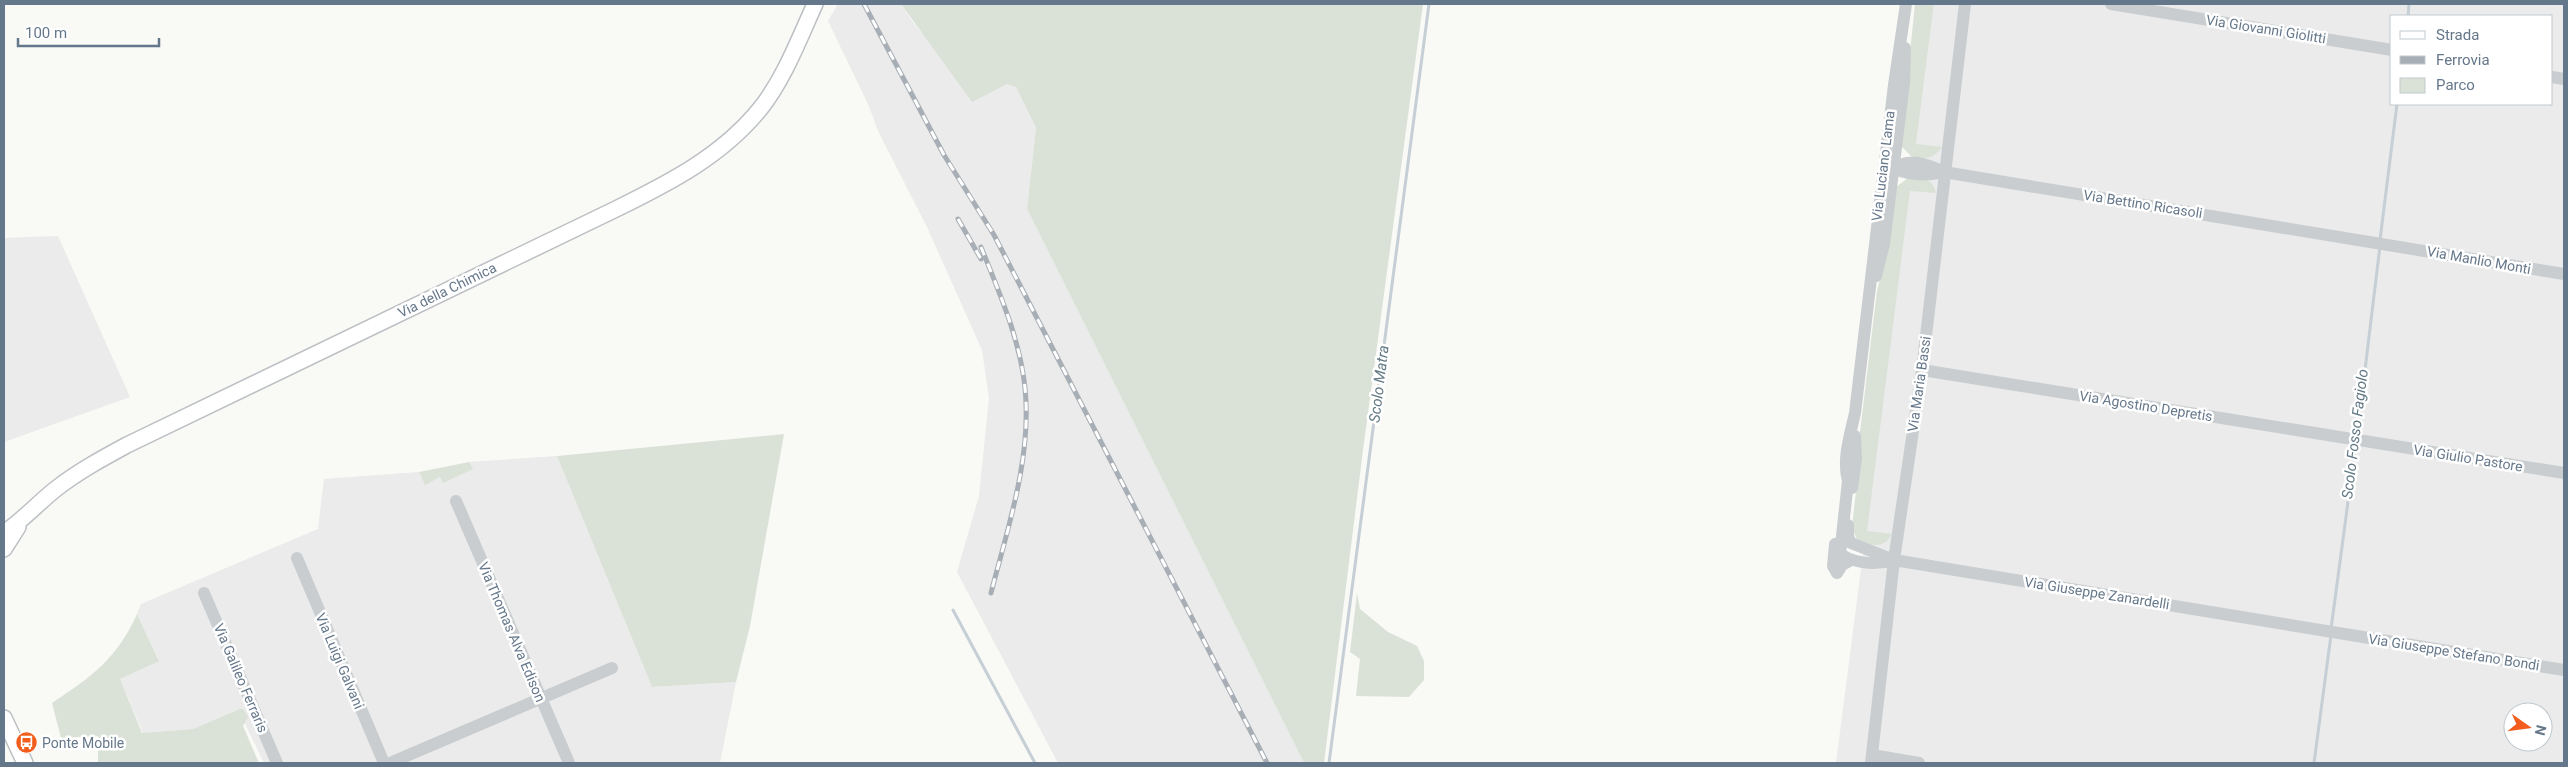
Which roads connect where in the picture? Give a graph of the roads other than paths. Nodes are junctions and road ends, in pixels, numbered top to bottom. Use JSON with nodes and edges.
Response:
{"nodes":[{"id":1,"x":815,"y":4,"type":"edge"},
{"id":2,"x":1906,"y":4,"type":"edge"},
{"id":3,"x":1965,"y":4,"type":"edge"},
{"id":4,"x":2111,"y":4,"type":"edge"},
{"id":5,"x":1904,"y":21,"type":"junction"},
{"id":6,"x":2388,"y":49,"type":"edge"},
{"id":7,"x":1894,"y":85,"type":"junction"},
{"id":8,"x":1896,"y":146,"type":"junction"},
{"id":9,"x":1893,"y":168,"type":"junction"},
{"id":10,"x":1912,"y":168,"type":"junction"},
{"id":11,"x":1944,"y":172,"type":"junction"},
{"id":12,"x":1891,"y":185,"type":"junction"},
{"id":13,"x":2394,"y":245,"type":"joint"},
{"id":14,"x":1873,"y":246,"type":"junction"},
{"id":15,"x":2564,"y":274,"type":"edge"},
{"id":16,"x":1867,"y":311,"type":"junction"},
{"id":17,"x":1922,"y":370,"type":"junction"},
{"id":18,"x":1855,"y":413,"type":"junction"},
{"id":19,"x":2371,"y":442,"type":"joint"},
{"id":20,"x":1845,"y":471,"type":"junction"},
{"id":21,"x":2564,"y":473,"type":"edge"},
{"id":22,"x":456,"y":501,"type":"dead end"},
{"id":23,"x":24,"y":518,"type":"junction"},
{"id":24,"x":4,"y":534,"type":"edge"},
{"id":25,"x":4,"y":549,"type":"edge"},
{"id":26,"x":297,"y":558,"type":"dead end"},
{"id":27,"x":1851,"y":560,"type":"junction"},
{"id":28,"x":1894,"y":560,"type":"junction"},
{"id":29,"x":204,"y":592,"type":"dead end"},
{"id":30,"x":2344,"y":634,"type":"joint"},
{"id":31,"x":612,"y":668,"type":"dead end"},
{"id":32,"x":2564,"y":670,"type":"edge"},
{"id":33,"x":540,"y":699,"type":"junction"},
{"id":34,"x":4,"y":718,"type":"edge"},
{"id":35,"x":1871,"y":759,"type":"edge"},
{"id":36,"x":25,"y":763,"type":"edge"},
{"id":37,"x":277,"y":763,"type":"edge"},
{"id":38,"x":384,"y":763,"type":"edge"},
{"id":39,"x":390,"y":763,"type":"edge"},
{"id":40,"x":569,"y":763,"type":"edge"},
{"id":41,"x":1919,"y":763,"type":"edge"}],
"edges":[{"from":1,"to":23,"type":"main road","name":"Via della Chimica"},
{"from":2,"to":5,"type":"street","name":"Via Luciano Lama"},
{"from":3,"to":11,"type":"street","name":"Via Maria Bassi"},
{"from":4,"to":6,"type":"street","name":"Via Giovanni Giolitti"},
{"from":5,"to":7,"type":"street","name":"Via Luciano Lama"},
{"from":5,"to":8,"type":"street","name":"Via Luciano Lama"},
{"from":7,"to":9,"type":"street","name":"Via Luciano Lama"},
{"from":7,"to":14,"type":"street","name":"Via Luciano Lama"},
{"from":8,"to":9,"type":"street","name":"Via Luciano Lama"},
{"from":8,"to":10,"type":"street"},
{"from":9,"to":10,"type":"street"},
{"from":9,"to":12,"type":"street","name":"Via Luciano Lama"},
{"from":9,"to":14,"type":"street","name":"Via Luciano Lama"},
{"from":10,"to":11,"type":"street","name":"Via Bettino Ricasoli"},
{"from":10,"to":12,"type":"street"},
{"from":11,"to":13,"type":"street","name":"Via Bettino Ricasoli"},
{"from":11,"to":17,"type":"street","name":"Via Maria Bassi"},
{"from":12,"to":16,"type":"street","name":"Via Luciano Lama"},
{"from":13,"to":15,"type":"street","name":"Via Manlio Monti"},
{"from":14,"to":16,"type":"street","name":"Via Luciano Lama"},
{"from":16,"to":18,"type":"street","name":"Via Luciano Lama"},
{"from":17,"to":19,"type":"street","name":"Via Agostino Depretis"},
{"from":17,"to":28,"type":"street","name":"Via Maria Bassi"},
{"from":18,"to":20,"type":"street","name":"Via Luciano Lama"},
{"from":18,"to":28,"type":"street","name":"Via Luciano Lama"},
{"from":19,"to":21,"type":"street","name":"Via Giulio Pastore"},
{"from":20,"to":27,"type":"street","name":"Via Luciano Lama"},
{"from":20,"to":27,"type":"street","name":"Via Luciano Lama"},
{"from":22,"to":33,"type":"street","name":"Via Thomas Alva Edison"},
{"from":23,"to":24,"type":"main road","name":"Via della Chimica"},
{"from":23,"to":25,"type":"main road","name":"Via della Chimica"},
{"from":26,"to":38,"type":"street","name":"Via Luigi Galvani"},
{"from":27,"to":28,"type":"street","name":"Via Giuseppe Zanardelli"},
{"from":28,"to":30,"type":"street","name":"Via Giuseppe Zanardelli"},
{"from":28,"to":35,"type":"street","name":"Via Maria Bassi"},
{"from":29,"to":37,"type":"street","name":"Via Galileo Ferraris"},
{"from":30,"to":32,"type":"street","name":"Via Giuseppe Stefano Bondi"},
{"from":31,"to":33,"type":"street"},
{"from":33,"to":39,"type":"street"},
{"from":33,"to":40,"type":"street","name":"Via Thomas Alva Edison"},
{"from":34,"to":36,"type":"main road"},
{"from":35,"to":41,"type":"street"}]}
